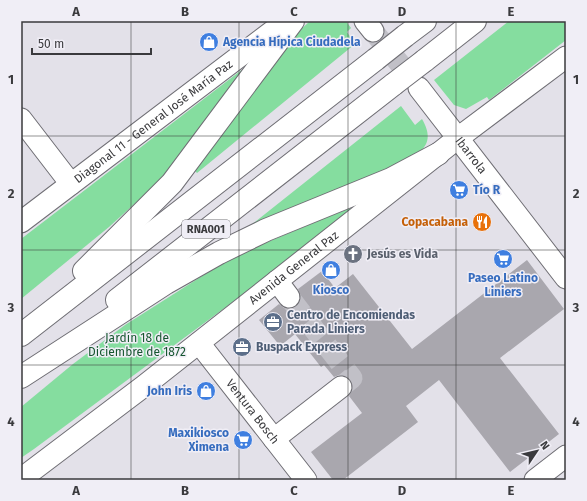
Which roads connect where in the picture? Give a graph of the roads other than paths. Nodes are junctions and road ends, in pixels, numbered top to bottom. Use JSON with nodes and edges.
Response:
{"nodes":[{"id":1,"x":286,"y":21,"type":"edge"},
{"id":2,"x":293,"y":21,"type":"edge"},
{"id":3,"x":425,"y":21,"type":"edge"},
{"id":4,"x":476,"y":21,"type":"edge"},
{"id":5,"x":566,"y":57,"type":"edge"},
{"id":6,"x":419,"y":88,"type":"tunnel mouth"},
{"id":7,"x":21,"y":119,"type":"edge"},
{"id":8,"x":458,"y":138,"type":"junction"},
{"id":9,"x":438,"y":154,"type":"junction"},
{"id":10,"x":71,"y":184,"type":"junction"},
{"id":11,"x":21,"y":222,"type":"edge"},
{"id":12,"x":566,"y":278,"type":"edge"},
{"id":13,"x":21,"y":334,"type":"edge"},
{"id":14,"x":199,"y":343,"type":"junction"},
{"id":15,"x":21,"y":377,"type":"edge"},
{"id":16,"x":341,"y":387,"type":"tunnel mouth"},
{"id":17,"x":274,"y":438,"type":"junction"},
{"id":18,"x":566,"y":456,"type":"edge"},
{"id":19,"x":21,"y":479,"type":"edge"},
{"id":20,"x":306,"y":480,"type":"edge"},
{"id":21,"x":535,"y":480,"type":"edge"}],
"edges":[{"from":1,"to":10,"type":"street","name":"Diagonal 11 - General José María Paz"},
{"from":2,"to":13,"type":"highway"},
{"from":3,"to":13,"type":"highway","number":"RNA001","bridge":true},
{"from":4,"to":15,"type":"highway","number":"RNA001","bridge":true},
{"from":5,"to":8,"type":"street","name":"Avenida General Paz"},
{"from":6,"to":8,"type":"street","name":"Ibarrola"},
{"from":7,"to":10,"type":"street"},
{"from":8,"to":9,"type":"street","name":"Avenida General Paz"},
{"from":8,"to":12,"type":"street","name":"Ibarrola"},
{"from":9,"to":14,"type":"street","name":"Avenida General Paz"},
{"from":9,"to":15,"type":"highway"},
{"from":10,"to":11,"type":"street","name":"Diagonal 11 - General José María Paz"},
{"from":14,"to":17,"type":"street","name":"Ventura Bosch"},
{"from":14,"to":19,"type":"street","name":"Avenida General Paz"},
{"from":16,"to":17,"type":"street"},
{"from":17,"to":20,"type":"street","name":"Ventura Bosch"},
{"from":18,"to":21,"type":"street"}]}
